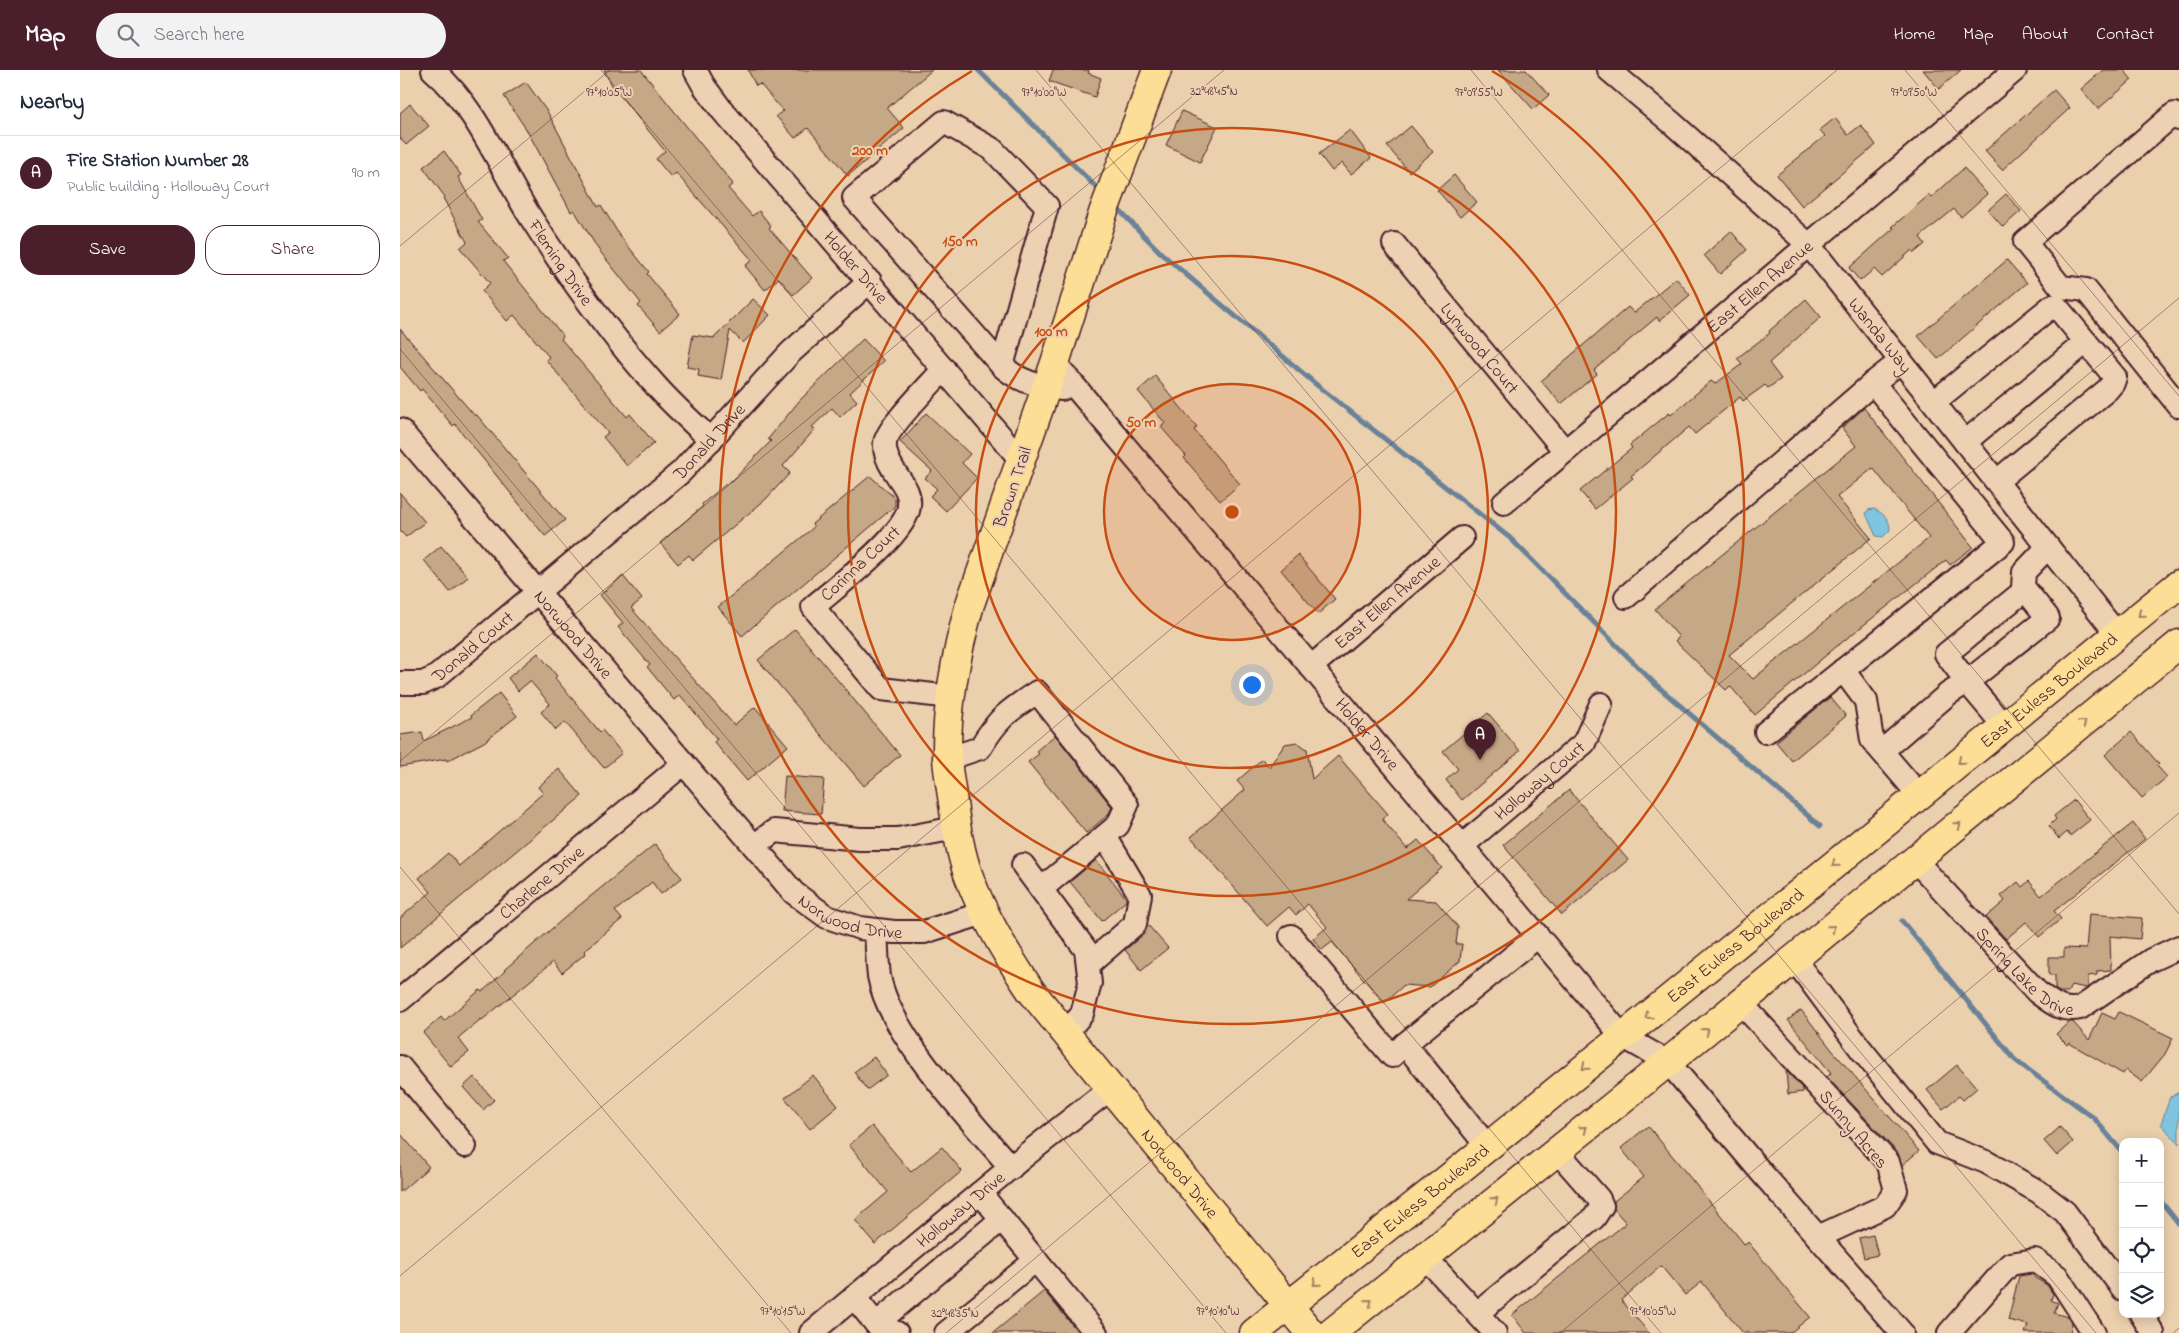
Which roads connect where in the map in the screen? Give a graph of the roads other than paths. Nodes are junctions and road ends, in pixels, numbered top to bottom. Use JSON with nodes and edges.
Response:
{"nodes":[{"id":1,"x":434,"y":70,"type":"edge"},
{"id":2,"x":695,"y":70,"type":"edge"},
{"id":3,"x":1157,"y":70,"type":"edge"},
{"id":4,"x":1609,"y":70,"type":"edge"},
{"id":5,"x":2015,"y":70,"type":"edge"},
{"id":6,"x":2179,"y":120,"type":"edge"},
{"id":7,"x":1394,"y":244,"type":"dead end"},
{"id":8,"x":1809,"y":245,"type":"junction"},
{"id":9,"x":870,"y":282,"type":"junction"},
{"id":10,"x":2086,"y":342,"type":"junction"},
{"id":11,"x":1901,"y":361,"type":"junction"},
{"id":12,"x":1002,"y":366,"type":"junction"},
{"id":13,"x":944,"y":369,"type":"junction"},
{"id":14,"x":1051,"y":375,"type":"junction"},
{"id":15,"x":1873,"y":382,"type":"junction"},
{"id":16,"x":1934,"y":402,"type":"junction"},
{"id":17,"x":2179,"y":406,"type":"edge"},
{"id":18,"x":400,"y":430,"type":"edge"},
{"id":19,"x":711,"y":440,"type":"junction"},
{"id":20,"x":1966,"y":442,"type":"junction"},
{"id":21,"x":1565,"y":451,"type":"junction"},
{"id":22,"x":1021,"y":460,"type":"junction"},
{"id":23,"x":1997,"y":481,"type":"junction"},
{"id":24,"x":1504,"y":503,"type":"dead end"},
{"id":25,"x":1462,"y":538,"type":"dead end"},
{"id":26,"x":2048,"y":547,"type":"junction"},
{"id":27,"x":2179,"y":584,"type":"edge"},
{"id":28,"x":2025,"y":590,"type":"junction"},
{"id":29,"x":538,"y":592,"type":"junction"},
{"id":30,"x":1626,"y":598,"type":"dead end"},
{"id":31,"x":2117,"y":634,"type":"junction"},
{"id":32,"x":2179,"y":644,"type":"edge"},
{"id":33,"x":1311,"y":667,"type":"junction"},
{"id":34,"x":1843,"y":670,"type":"junction"},
{"id":35,"x":1968,"y":682,"type":"junction"},
{"id":36,"x":400,"y":683,"type":"edge"},
{"id":37,"x":951,"y":697,"type":"junction"},
{"id":38,"x":1601,"y":704,"type":"dead end"},
{"id":39,"x":2004,"y":726,"type":"junction"},
{"id":40,"x":1766,"y":732,"type":"dead end"},
{"id":41,"x":1882,"y":752,"type":"junction"},
{"id":42,"x":947,"y":759,"type":"junction"},
{"id":43,"x":683,"y":764,"type":"junction"},
{"id":44,"x":1920,"y":795,"type":"junction"},
{"id":45,"x":956,"y":828,"type":"junction"},
{"id":46,"x":1106,"y":836,"type":"junction"},
{"id":47,"x":1463,"y":845,"type":"junction"},
{"id":48,"x":754,"y":846,"type":"junction"},
{"id":49,"x":1915,"y":860,"type":"junction"},
{"id":50,"x":1024,"y":864,"type":"dead end"},
{"id":51,"x":1041,"y":889,"type":"junction"},
{"id":52,"x":984,"y":913,"type":"junction"},
{"id":53,"x":876,"y":930,"type":"junction"},
{"id":54,"x":1291,"y":936,"type":"dead end"},
{"id":55,"x":1538,"y":936,"type":"junction"},
{"id":56,"x":2179,"y":947,"type":"edge"},
{"id":57,"x":1794,"y":959,"type":"junction"},
{"id":58,"x":1088,"y":965,"type":"junction"},
{"id":59,"x":400,"y":1000,"type":"edge"},
{"id":60,"x":1741,"y":1003,"type":"junction"},
{"id":61,"x":1066,"y":1033,"type":"junction"},
{"id":62,"x":1622,"y":1036,"type":"junction"},
{"id":63,"x":1405,"y":1044,"type":"junction"},
{"id":64,"x":1668,"y":1062,"type":"junction"},
{"id":65,"x":400,"y":1068,"type":"edge"},
{"id":66,"x":1111,"y":1088,"type":"junction"},
{"id":67,"x":465,"y":1146,"type":"dead end"},
{"id":68,"x":1487,"y":1146,"type":"junction"},
{"id":69,"x":1557,"y":1151,"type":"junction"},
{"id":70,"x":1011,"y":1168,"type":"junction"},
{"id":71,"x":980,"y":1193,"type":"junction"},
{"id":72,"x":1002,"y":1219,"type":"junction"},
{"id":73,"x":1818,"y":1238,"type":"junction"},
{"id":74,"x":1425,"y":1257,"type":"junction"},
{"id":75,"x":1036,"y":1260,"type":"junction"},
{"id":76,"x":2119,"y":1284,"type":"edge"},
{"id":77,"x":854,"y":1297,"type":"junction"},
{"id":78,"x":1288,"y":1305,"type":"junction"},
{"id":79,"x":1473,"y":1309,"type":"junction"},
{"id":80,"x":2144,"y":1318,"type":"edge"},
{"id":81,"x":876,"y":1324,"type":"junction"},
{"id":82,"x":811,"y":1333,"type":"edge"},
{"id":83,"x":897,"y":1333,"type":"edge"},
{"id":84,"x":946,"y":1333,"type":"edge"},
{"id":85,"x":1096,"y":1333,"type":"edge"},
{"id":86,"x":1254,"y":1333,"type":"edge"},
{"id":87,"x":1311,"y":1333,"type":"edge"},
{"id":88,"x":1331,"y":1333,"type":"edge"},
{"id":89,"x":1495,"y":1333,"type":"edge"},
{"id":90,"x":1902,"y":1333,"type":"edge"},
{"id":91,"x":1949,"y":1333,"type":"edge"},
{"id":92,"x":2094,"y":1333,"type":"edge"},
{"id":93,"x":2153,"y":1333,"type":"edge"}],
"edges":[{"from":1,"to":19,"type":"street","name":"Fleming Drive"},
{"from":2,"to":9,"type":"street","name":"Holder Drive"},
{"from":3,"to":14,"type":"main road","name":"Brown Trail"},
{"from":4,"to":8,"type":"street","name":"Wanda Way"},
{"from":5,"to":8,"type":"street","name":"East Ellen Avenue"},
{"from":6,"to":17,"type":"street"},
{"from":7,"to":21,"type":"street","name":"Lynwood Court"},
{"from":8,"to":11,"type":"street","name":"Wanda Way"},
{"from":8,"to":21,"type":"street","name":"East Ellen Avenue"},
{"from":9,"to":13,"type":"street","name":"Holder Drive"},
{"from":9,"to":19,"type":"street","name":"Donald Drive"},
{"from":10,"to":16,"type":"street"},
{"from":10,"to":20,"type":"street"},
{"from":10,"to":23,"type":"street"},
{"from":11,"to":15,"type":"street"},
{"from":11,"to":16,"type":"street","name":"Wanda Way"},
{"from":12,"to":12,"type":"street","name":"Holder Drive"},
{"from":12,"to":14,"type":"street","name":"Holder Drive"},
{"from":13,"to":22,"type":"street","name":"Holder Drive"},
{"from":13,"to":37,"type":"street","name":"Corinna Court"},
{"from":14,"to":22,"type":"main road","name":"Brown Trail"},
{"from":14,"to":33,"type":"street","name":"Holder Drive"},
{"from":15,"to":30,"type":"street"},
{"from":15,"to":34,"type":"street"},
{"from":16,"to":20,"type":"street","name":"Wanda Way"},
{"from":18,"to":29,"type":"street","name":"Norwood Drive"},
{"from":19,"to":29,"type":"street","name":"Donald Drive"},
{"from":20,"to":23,"type":"street","name":"Wanda Way"},
{"from":21,"to":24,"type":"street","name":"East Ellen Avenue"},
{"from":22,"to":37,"type":"main road","name":"Brown Trail"},
{"from":23,"to":26,"type":"street","name":"Wanda Way"},
{"from":25,"to":33,"type":"street","name":"East Ellen Avenue"},
{"from":26,"to":28,"type":"street"},
{"from":26,"to":31,"type":"street","name":"Wanda Way"},
{"from":27,"to":31,"type":"main road","name":"East Euless Boulevard","one_way":true},
{"from":28,"to":35,"type":"street"},
{"from":28,"to":35,"type":"street"},
{"from":29,"to":36,"type":"street","name":"Donald Court"},
{"from":29,"to":43,"type":"street","name":"Norwood Drive"},
{"from":31,"to":39,"type":"main road","name":"East Euless Boulevard"},
{"from":49,"to":32,"type":"main road","one_way":true},
{"from":33,"to":47,"type":"street","name":"Holder Drive"},
{"from":34,"to":40,"type":"street"},
{"from":34,"to":41,"type":"street"},
{"from":35,"to":39,"type":"street"},
{"from":35,"to":41,"type":"street"},
{"from":37,"to":42,"type":"main road","name":"Brown Trail"},
{"from":38,"to":47,"type":"street","name":"Holloway Court"},
{"from":39,"to":44,"type":"main road","name":"East Euless Boulevard","one_way":true},
{"from":41,"to":44,"type":"street"},
{"from":42,"to":45,"type":"main road","name":"Brown Trail"},
{"from":42,"to":46,"type":"street"},
{"from":43,"to":48,"type":"street","name":"Norwood Drive"},
{"from":43,"to":59,"type":"street","name":"Charlene Drive"},
{"from":44,"to":62,"type":"main road","name":"East Euless Boulevard","one_way":true},
{"from":45,"to":48,"type":"street"},
{"from":45,"to":52,"type":"main road","name":"Brown Trail"},
{"from":46,"to":51,"type":"street"},
{"from":46,"to":58,"type":"street"},
{"from":47,"to":55,"type":"street","name":"Holder Drive"},
{"from":48,"to":53,"type":"street","name":"Norwood Drive"},
{"from":49,"to":56,"type":"street","name":"Spring Lake Drive"},
{"from":57,"to":49,"type":"main road","one_way":true},
{"from":50,"to":51,"type":"street"},
{"from":51,"to":58,"type":"street"},
{"from":52,"to":53,"type":"street","name":"Norwood Drive"},
{"from":52,"to":61,"type":"main road","name":"Norwood Drive"},
{"from":53,"to":70,"type":"street"},
{"from":54,"to":63,"type":"street"},
{"from":55,"to":62,"type":"street","name":"Holder Drive"},
{"from":55,"to":63,"type":"street"},
{"from":57,"to":60,"type":"main road"},
{"from":57,"to":76,"type":"street"},
{"from":58,"to":61,"type":"street"},
{"from":64,"to":60,"type":"main road","one_way":true},
{"from":60,"to":73,"type":"street","name":"Sunny Acres"},
{"from":61,"to":66,"type":"main road","name":"Norwood Drive"},
{"from":62,"to":64,"type":"street","name":"Holder Drive"},
{"from":62,"to":68,"type":"main road","name":"East Euless Boulevard","one_way":true},
{"from":63,"to":68,"type":"street"},
{"from":69,"to":64,"type":"main road","one_way":true},
{"from":64,"to":73,"type":"street"},
{"from":65,"to":67,"type":"street"},
{"from":66,"to":70,"type":"street","name":"Holloway Drive"},
{"from":66,"to":78,"type":"main road","name":"Norwood Drive"},
{"from":68,"to":78,"type":"main road","name":"East Euless Boulevard","one_way":true},
{"from":74,"to":69,"type":"main road","one_way":true},
{"from":69,"to":79,"type":"street"},
{"from":70,"to":71,"type":"street","name":"Holloway Drive"},
{"from":71,"to":72,"type":"street"},
{"from":71,"to":77,"type":"street","name":"Holloway Drive"},
{"from":72,"to":75,"type":"street"},
{"from":72,"to":81,"type":"street"},
{"from":73,"to":90,"type":"street"},
{"from":74,"to":79,"type":"street"},
{"from":88,"to":74,"type":"main road","one_way":true},
{"from":75,"to":84,"type":"street"},
{"from":75,"to":85,"type":"street"},
{"from":77,"to":81,"type":"street"},
{"from":77,"to":82,"type":"street","name":"Holloway Drive"},
{"from":78,"to":86,"type":"main road","name":"East Euless Boulevard"},
{"from":78,"to":87,"type":"main road","name":"Norwood Drive"},
{"from":79,"to":89,"type":"street"},
{"from":80,"to":93,"type":"street"},
{"from":81,"to":83,"type":"street"},
{"from":91,"to":92,"type":"street"}]}
